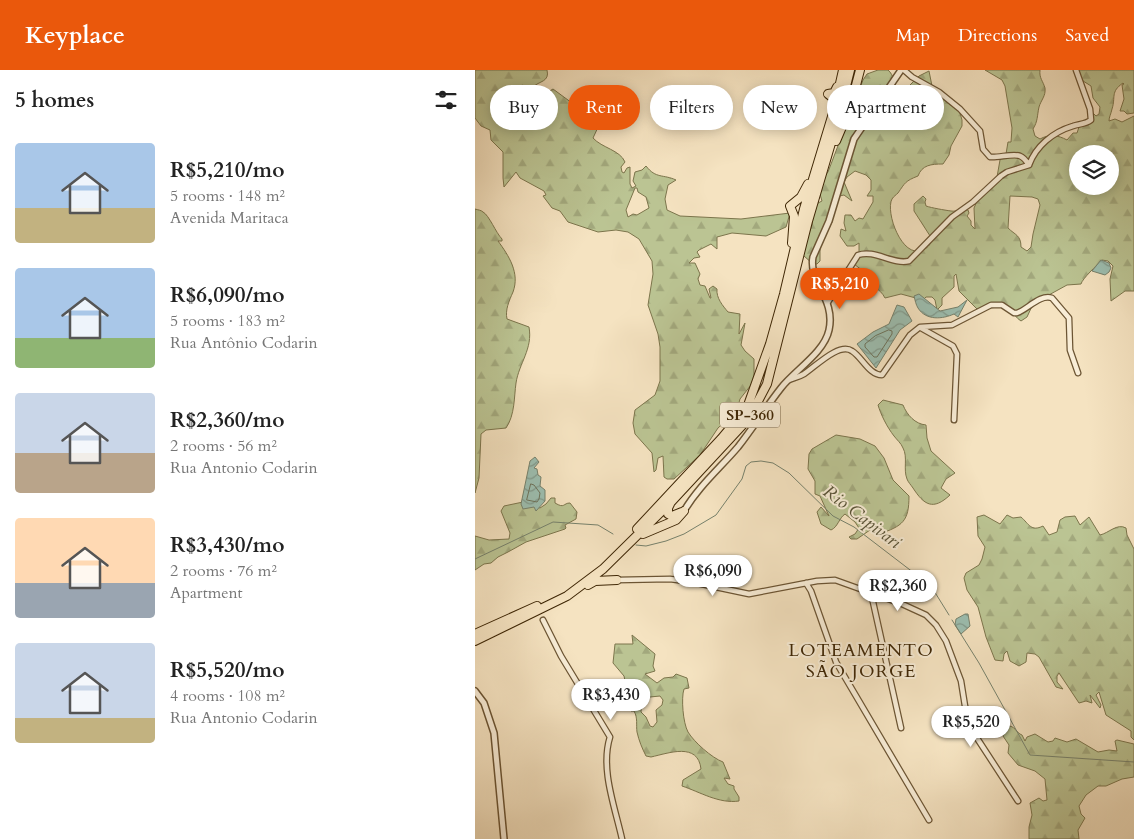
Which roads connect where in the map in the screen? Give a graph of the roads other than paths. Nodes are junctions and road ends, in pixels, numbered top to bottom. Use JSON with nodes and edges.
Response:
{"nodes":[{"id":1,"x":850,"y":70,"type":"edge"},
{"id":2,"x":860,"y":70,"type":"edge"},
{"id":3,"x":901,"y":70,"type":"edge"},
{"id":4,"x":905,"y":70,"type":"edge"},
{"id":5,"x":1076,"y":70,"type":"edge"},
{"id":6,"x":842,"y":73,"type":"edge"},
{"id":7,"x":826,"y":158,"type":"junction"},
{"id":8,"x":817,"y":165,"type":"junction"},
{"id":9,"x":1029,"y":165,"type":"junction"},
{"id":10,"x":792,"y":262,"type":"junction"},
{"id":11,"x":828,"y":302,"type":"junction"},
{"id":12,"x":920,"y":327,"type":"junction"},
{"id":13,"x":1078,"y":373,"type":"dead end"},
{"id":14,"x":788,"y":380,"type":"junction"},
{"id":15,"x":954,"y":420,"type":"dead end"},
{"id":16,"x":671,"y":502,"type":"junction"},
{"id":17,"x":684,"y":511,"type":"junction"},
{"id":18,"x":631,"y":543,"type":"junction"},
{"id":19,"x":614,"y":559,"type":"junction"},
{"id":20,"x":617,"y":580,"type":"junction"},
{"id":21,"x":806,"y":583,"type":"junction"},
{"id":22,"x":871,"y":593,"type":"junction"},
{"id":23,"x":567,"y":596,"type":"junction"},
{"id":24,"x":543,"y":620,"type":"dead end"},
{"id":25,"x":475,"y":633,"type":"edge"},
{"id":26,"x":475,"y":642,"type":"edge"},
{"id":27,"x":475,"y":691,"type":"edge"},
{"id":28,"x":901,"y":728,"type":"dead end"},
{"id":29,"x":1017,"y":801,"type":"dead end"},
{"id":30,"x":929,"y":820,"type":"dead end"},
{"id":31,"x":503,"y":839,"type":"edge"},
{"id":32,"x":622,"y":839,"type":"edge"}],
"edges":[{"from":1,"to":7,"type":"highway","number":"SP-360"},
{"from":2,"to":7,"type":"highway"},
{"from":3,"to":11,"type":"street"},
{"from":4,"to":9,"type":"street"},
{"from":5,"to":9,"type":"street"},
{"from":6,"to":8,"type":"highway","number":"SP-360"},
{"from":7,"to":16,"type":"highway","number":"SP-360"},
{"from":8,"to":10,"type":"highway","number":"SP-360"},
{"from":8,"to":10,"type":"highway"},
{"from":9,"to":11,"type":"street"},
{"from":10,"to":25,"type":"highway","number":"SP-360"},
{"from":11,"to":14,"type":"street"},
{"from":12,"to":13,"type":"street"},
{"from":12,"to":14,"type":"street"},
{"from":12,"to":15,"type":"street"},
{"from":14,"to":17,"type":"street"},
{"from":16,"to":17,"type":"highway"},
{"from":16,"to":18,"type":"highway","number":"SP-360"},
{"from":17,"to":18,"type":"highway"},
{"from":18,"to":19,"type":"highway","number":"SP-360"},
{"from":19,"to":20,"type":"highway"},
{"from":19,"to":23,"type":"highway","number":"SP-360"},
{"from":20,"to":21,"type":"street"},
{"from":20,"to":23,"type":"highway"},
{"from":21,"to":22,"type":"street"},
{"from":21,"to":30,"type":"street"},
{"from":22,"to":28,"type":"street"},
{"from":22,"to":29,"type":"street"},
{"from":23,"to":26,"type":"highway","number":"SP-360"},
{"from":24,"to":32,"type":"street"},
{"from":27,"to":31,"type":"street"}]}
